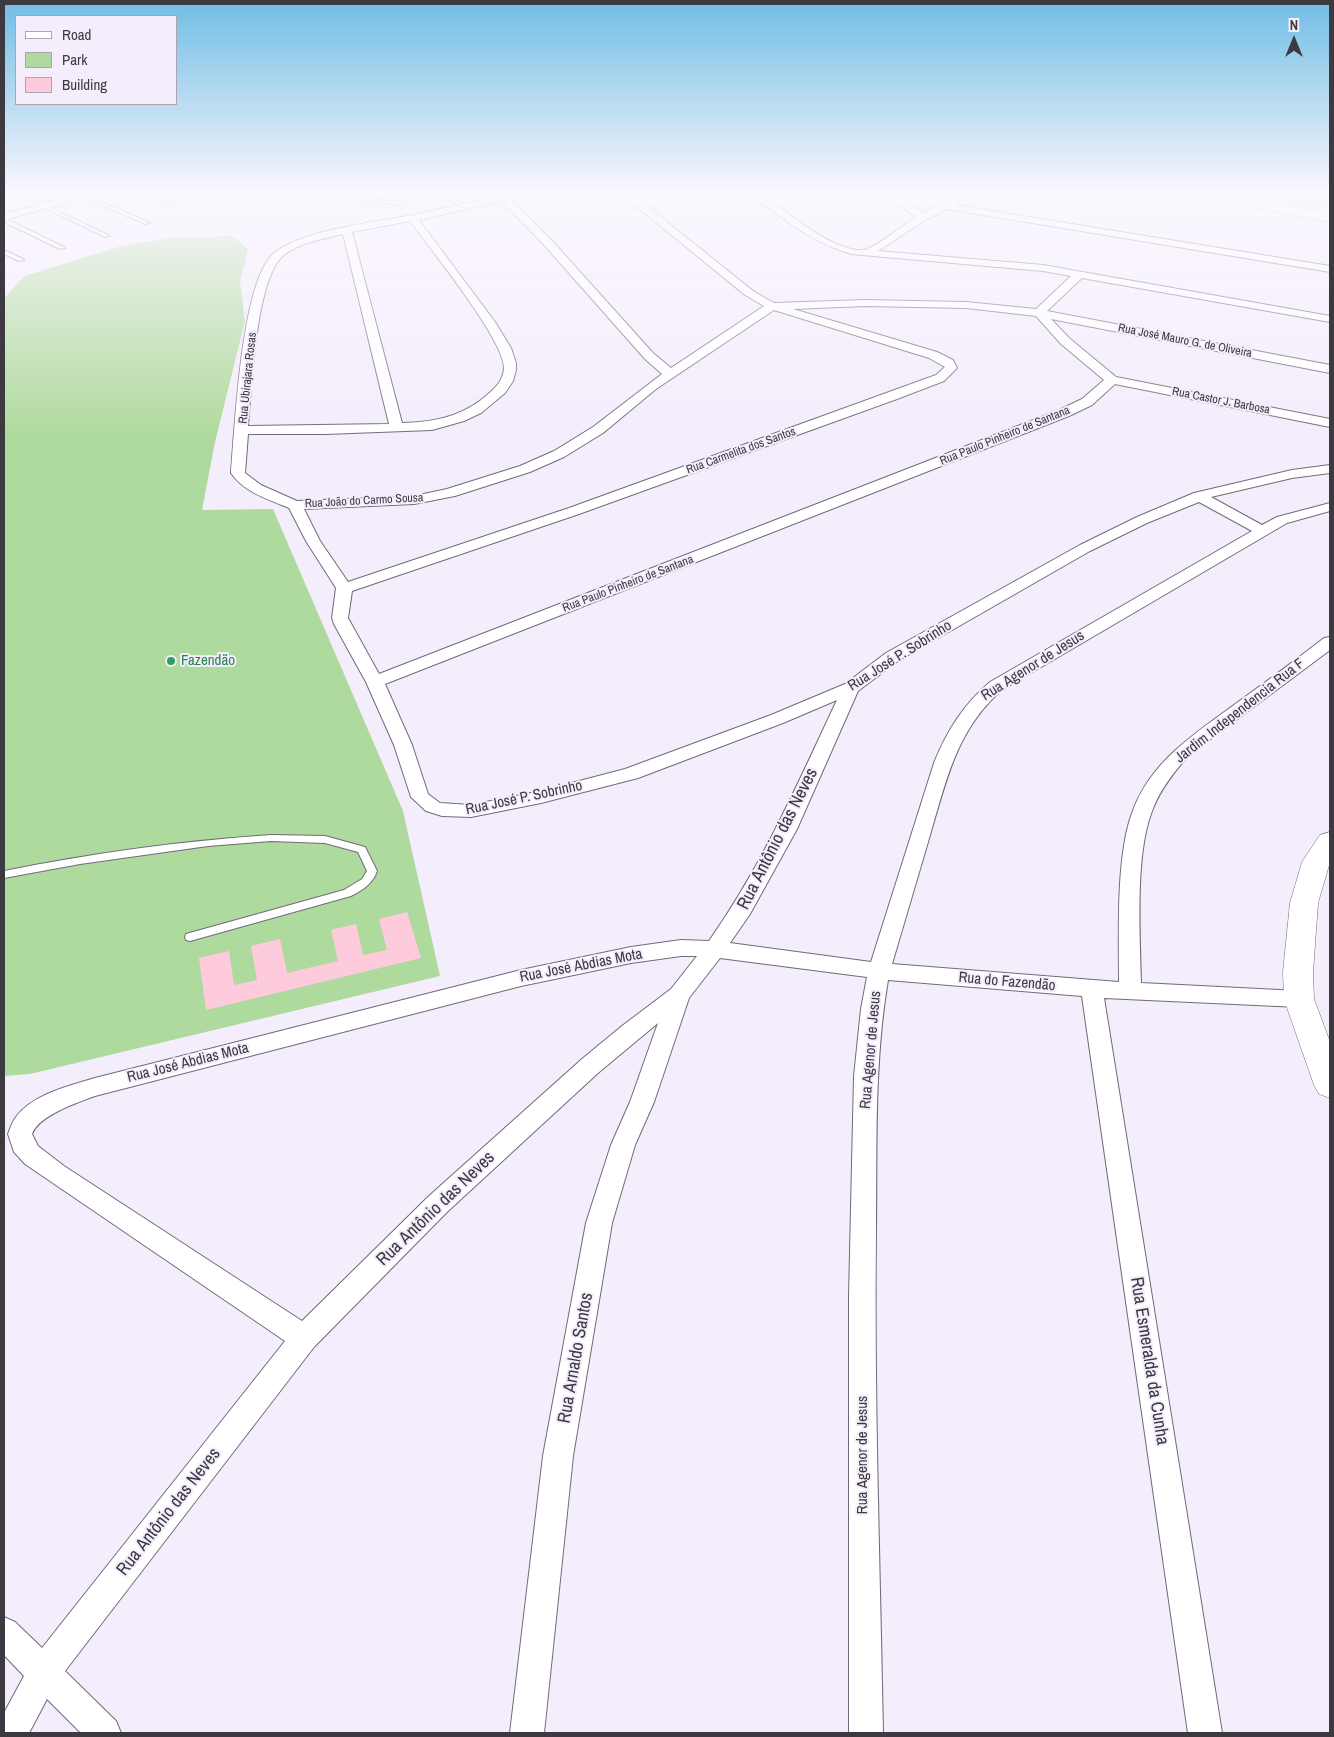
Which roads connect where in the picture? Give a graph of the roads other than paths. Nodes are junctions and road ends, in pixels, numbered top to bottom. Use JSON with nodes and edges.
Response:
{"nodes":[{"id":1,"x":267,"y":274,"type":"edge"},
{"id":2,"x":358,"y":274,"type":"edge"},
{"id":3,"x":454,"y":274,"type":"edge"},
{"id":4,"x":576,"y":274,"type":"edge"},
{"id":5,"x":726,"y":274,"type":"edge"},
{"id":6,"x":1073,"y":274,"type":"edge"},
{"id":7,"x":1079,"y":275,"type":"junction"},
{"id":8,"x":772,"y":306,"type":"junction"},
{"id":9,"x":1039,"y":314,"type":"junction"},
{"id":10,"x":1330,"y":320,"type":"edge"},
{"id":11,"x":1330,"y":369,"type":"edge"},
{"id":12,"x":670,"y":374,"type":"junction"},
{"id":13,"x":1112,"y":380,"type":"junction"},
{"id":14,"x":1330,"y":422,"type":"edge"},
{"id":15,"x":397,"y":428,"type":"junction"},
{"id":16,"x":242,"y":430,"type":"junction"},
{"id":17,"x":1330,"y":469,"type":"edge"},
{"id":18,"x":1199,"y":496,"type":"junction"},
{"id":19,"x":295,"y":505,"type":"junction"},
{"id":20,"x":1330,"y":507,"type":"edge"},
{"id":21,"x":1262,"y":532,"type":"junction"},
{"id":22,"x":344,"y":588,"type":"junction"},
{"id":23,"x":1330,"y":642,"type":"edge"},
{"id":24,"x":375,"y":682,"type":"junction"},
{"id":25,"x":850,"y":688,"type":"junction"},
{"id":26,"x":1330,"y":841,"type":"edge"},
{"id":27,"x":4,"y":875,"type":"edge"},
{"id":28,"x":190,"y":938,"type":"dead end"},
{"id":29,"x":715,"y":949,"type":"junction"},
{"id":30,"x":879,"y":971,"type":"junction"},
{"id":31,"x":1092,"y":989,"type":"junction"},
{"id":32,"x":1130,"y":992,"type":"junction"},
{"id":33,"x":679,"y":995,"type":"junction"},
{"id":34,"x":1300,"y":999,"type":"junction"},
{"id":35,"x":1330,"y":1085,"type":"edge"},
{"id":36,"x":304,"y":1338,"type":"junction"},
{"id":37,"x":4,"y":1633,"type":"edge"},
{"id":38,"x":44,"y":1672,"type":"junction"},
{"id":39,"x":11,"y":1733,"type":"edge"},
{"id":40,"x":104,"y":1733,"type":"edge"},
{"id":41,"x":527,"y":1733,"type":"edge"},
{"id":42,"x":866,"y":1733,"type":"edge"},
{"id":43,"x":1205,"y":1733,"type":"edge"}],
"edges":[{"from":1,"to":16,"type":"street","name":"Rua Ubirajara Rosas"},
{"from":2,"to":15,"type":"street"},
{"from":3,"to":15,"type":"street"},
{"from":4,"to":12,"type":"street"},
{"from":5,"to":8,"type":"street"},
{"from":6,"to":7,"type":"street"},
{"from":7,"to":9,"type":"street"},
{"from":7,"to":10,"type":"street"},
{"from":8,"to":9,"type":"street"},
{"from":8,"to":12,"type":"street","name":"Rua João do Carmo Sousa"},
{"from":8,"to":22,"type":"street","name":"Rua Carmelita dos Santos"},
{"from":9,"to":11,"type":"street","name":"Rua José Mauro G. de Oliveira"},
{"from":9,"to":13,"type":"street"},
{"from":12,"to":19,"type":"street","name":"Rua João do Carmo Sousa"},
{"from":13,"to":14,"type":"street","name":"Rua Castor J. Barbosa"},
{"from":13,"to":24,"type":"street","name":"Rua Paulo Pinheiro de Santana"},
{"from":15,"to":16,"type":"street"},
{"from":16,"to":19,"type":"street","name":"Rua Ubirajara Rosas"},
{"from":17,"to":18,"type":"street","name":"Rua José P. Sobrinho"},
{"from":18,"to":21,"type":"street"},
{"from":18,"to":25,"type":"street","name":"Rua José P. Sobrinho"},
{"from":19,"to":22,"type":"street"},
{"from":20,"to":21,"type":"street","name":"Rua Agenor de Jesus"},
{"from":21,"to":30,"type":"street","name":"Rua Agenor de Jesus"},
{"from":22,"to":24,"type":"street"},
{"from":23,"to":32,"type":"street","name":"Jardim Independencia Rua F"},
{"from":24,"to":25,"type":"street","name":"Rua José P. Sobrinho"},
{"from":25,"to":29,"type":"street","name":"Rua Antônio das Neves"},
{"from":26,"to":34,"type":"street"},
{"from":27,"to":28,"type":"lane"},
{"from":29,"to":30,"type":"street","name":"Rua do Fazendão"},
{"from":29,"to":33,"type":"street","name":"Rua Antônio das Neves"},
{"from":29,"to":36,"type":"street","name":"Rua José Abdias Mota"},
{"from":30,"to":31,"type":"street","name":"Rua do Fazendão"},
{"from":30,"to":42,"type":"street","name":"Rua Agenor de Jesus"},
{"from":31,"to":32,"type":"street","name":"Rua do Fazendão"},
{"from":31,"to":43,"type":"street","name":"Rua Esmeralda da Cunha"},
{"from":32,"to":34,"type":"street","name":"Rua do Fazendão"},
{"from":33,"to":36,"type":"street","name":"Rua Antônio das Neves"},
{"from":33,"to":41,"type":"street","name":"Rua Arnaldo Santos"},
{"from":34,"to":35,"type":"street"},
{"from":36,"to":38,"type":"street","name":"Rua Antônio das Neves"},
{"from":37,"to":38,"type":"street"},
{"from":38,"to":39,"type":"street","name":"Rua Antônio das Neves"},
{"from":38,"to":40,"type":"street"}]}
